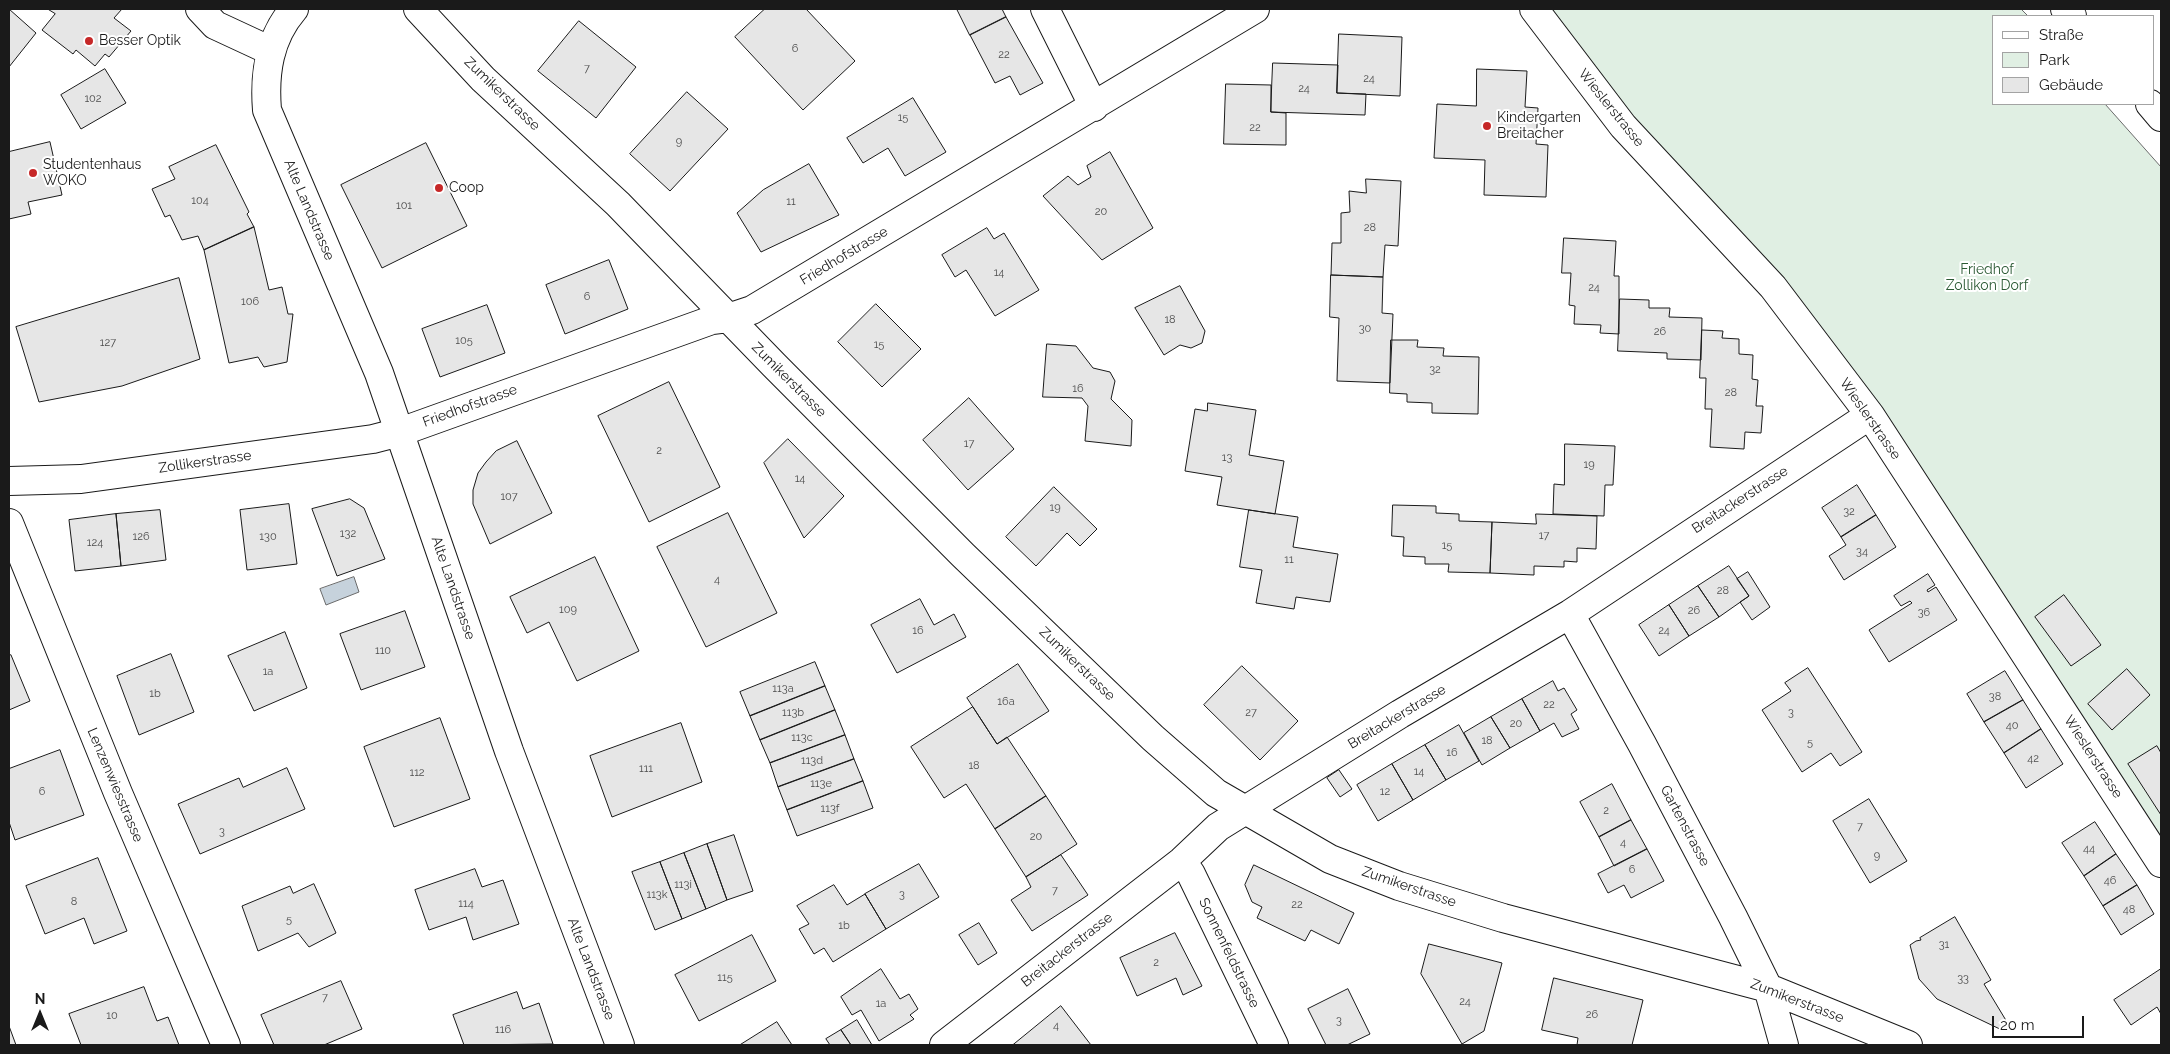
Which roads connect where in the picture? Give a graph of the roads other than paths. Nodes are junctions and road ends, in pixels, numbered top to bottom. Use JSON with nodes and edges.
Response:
{"nodes":[{"id":1,"x":200,"y":9,"type":"edge"},
{"id":2,"x":294,"y":9,"type":"edge"},
{"id":3,"x":418,"y":9,"type":"edge"},
{"id":4,"x":1045,"y":9,"type":"edge"},
{"id":5,"x":1255,"y":9,"type":"edge"},
{"id":6,"x":1534,"y":9,"type":"edge"},
{"id":7,"x":270,"y":51,"type":"junction"},
{"id":8,"x":2151,"y":105,"type":"edge"},
{"id":9,"x":1094,"y":107,"type":"junction"},
{"id":10,"x":2161,"y":116,"type":"edge"},
{"id":11,"x":728,"y":318,"type":"junction"},
{"id":12,"x":1870,"y":415,"type":"junction"},
{"id":13,"x":400,"y":432,"type":"junction"},
{"id":14,"x":9,"y":481,"type":"edge"},
{"id":15,"x":9,"y":523,"type":"edge"},
{"id":16,"x":1570,"y":614,"type":"junction"},
{"id":17,"x":1244,"y":810,"type":"junction"},
{"id":18,"x":1182,"y":861,"type":"junction"},
{"id":19,"x":2161,"y":863,"type":"edge"},
{"id":20,"x":1768,"y":988,"type":"junction"},
{"id":21,"x":226,"y":1045,"type":"edge"},
{"id":22,"x":620,"y":1045,"type":"edge"},
{"id":23,"x":944,"y":1045,"type":"edge"},
{"id":24,"x":1274,"y":1045,"type":"edge"},
{"id":25,"x":1784,"y":1045,"type":"edge"},
{"id":26,"x":1908,"y":1045,"type":"edge"}],
"edges":[{"from":1,"to":7,"type":"street"},
{"from":2,"to":7,"type":"street","name":"Alte Landstrasse"},
{"from":3,"to":11,"type":"street","name":"Zumikerstrasse"},
{"from":4,"to":9,"type":"street"},
{"from":5,"to":9,"type":"street","name":"Friedhofstrasse"},
{"from":6,"to":12,"type":"street","name":"Wieslerstrasse"},
{"from":7,"to":13,"type":"street","name":"Alte Landstrasse"},
{"from":8,"to":10,"type":"street"},
{"from":9,"to":11,"type":"street","name":"Friedhofstrasse"},
{"from":11,"to":13,"type":"street","name":"Friedhofstrasse"},
{"from":11,"to":17,"type":"street","name":"Zumikerstrasse"},
{"from":12,"to":16,"type":"street","name":"Breitackerstrasse"},
{"from":12,"to":19,"type":"street","name":"Wieslerstrasse"},
{"from":13,"to":14,"type":"street","name":"Zollikerstrasse"},
{"from":13,"to":22,"type":"street","name":"Alte Landstrasse"},
{"from":15,"to":21,"type":"street","name":"Lenzenwiesstrasse"},
{"from":16,"to":17,"type":"street","name":"Breitackerstrasse"},
{"from":16,"to":20,"type":"street","name":"Gartenstrasse"},
{"from":17,"to":18,"type":"street","name":"Breitackerstrasse"},
{"from":17,"to":20,"type":"street","name":"Zumikerstrasse"},
{"from":18,"to":23,"type":"street","name":"Breitackerstrasse"},
{"from":18,"to":24,"type":"street","name":"Sonnenfeldstrasse"},
{"from":20,"to":25,"type":"street","name":"Gartenstrasse"},
{"from":20,"to":26,"type":"street","name":"Zumikerstrasse"}]}
